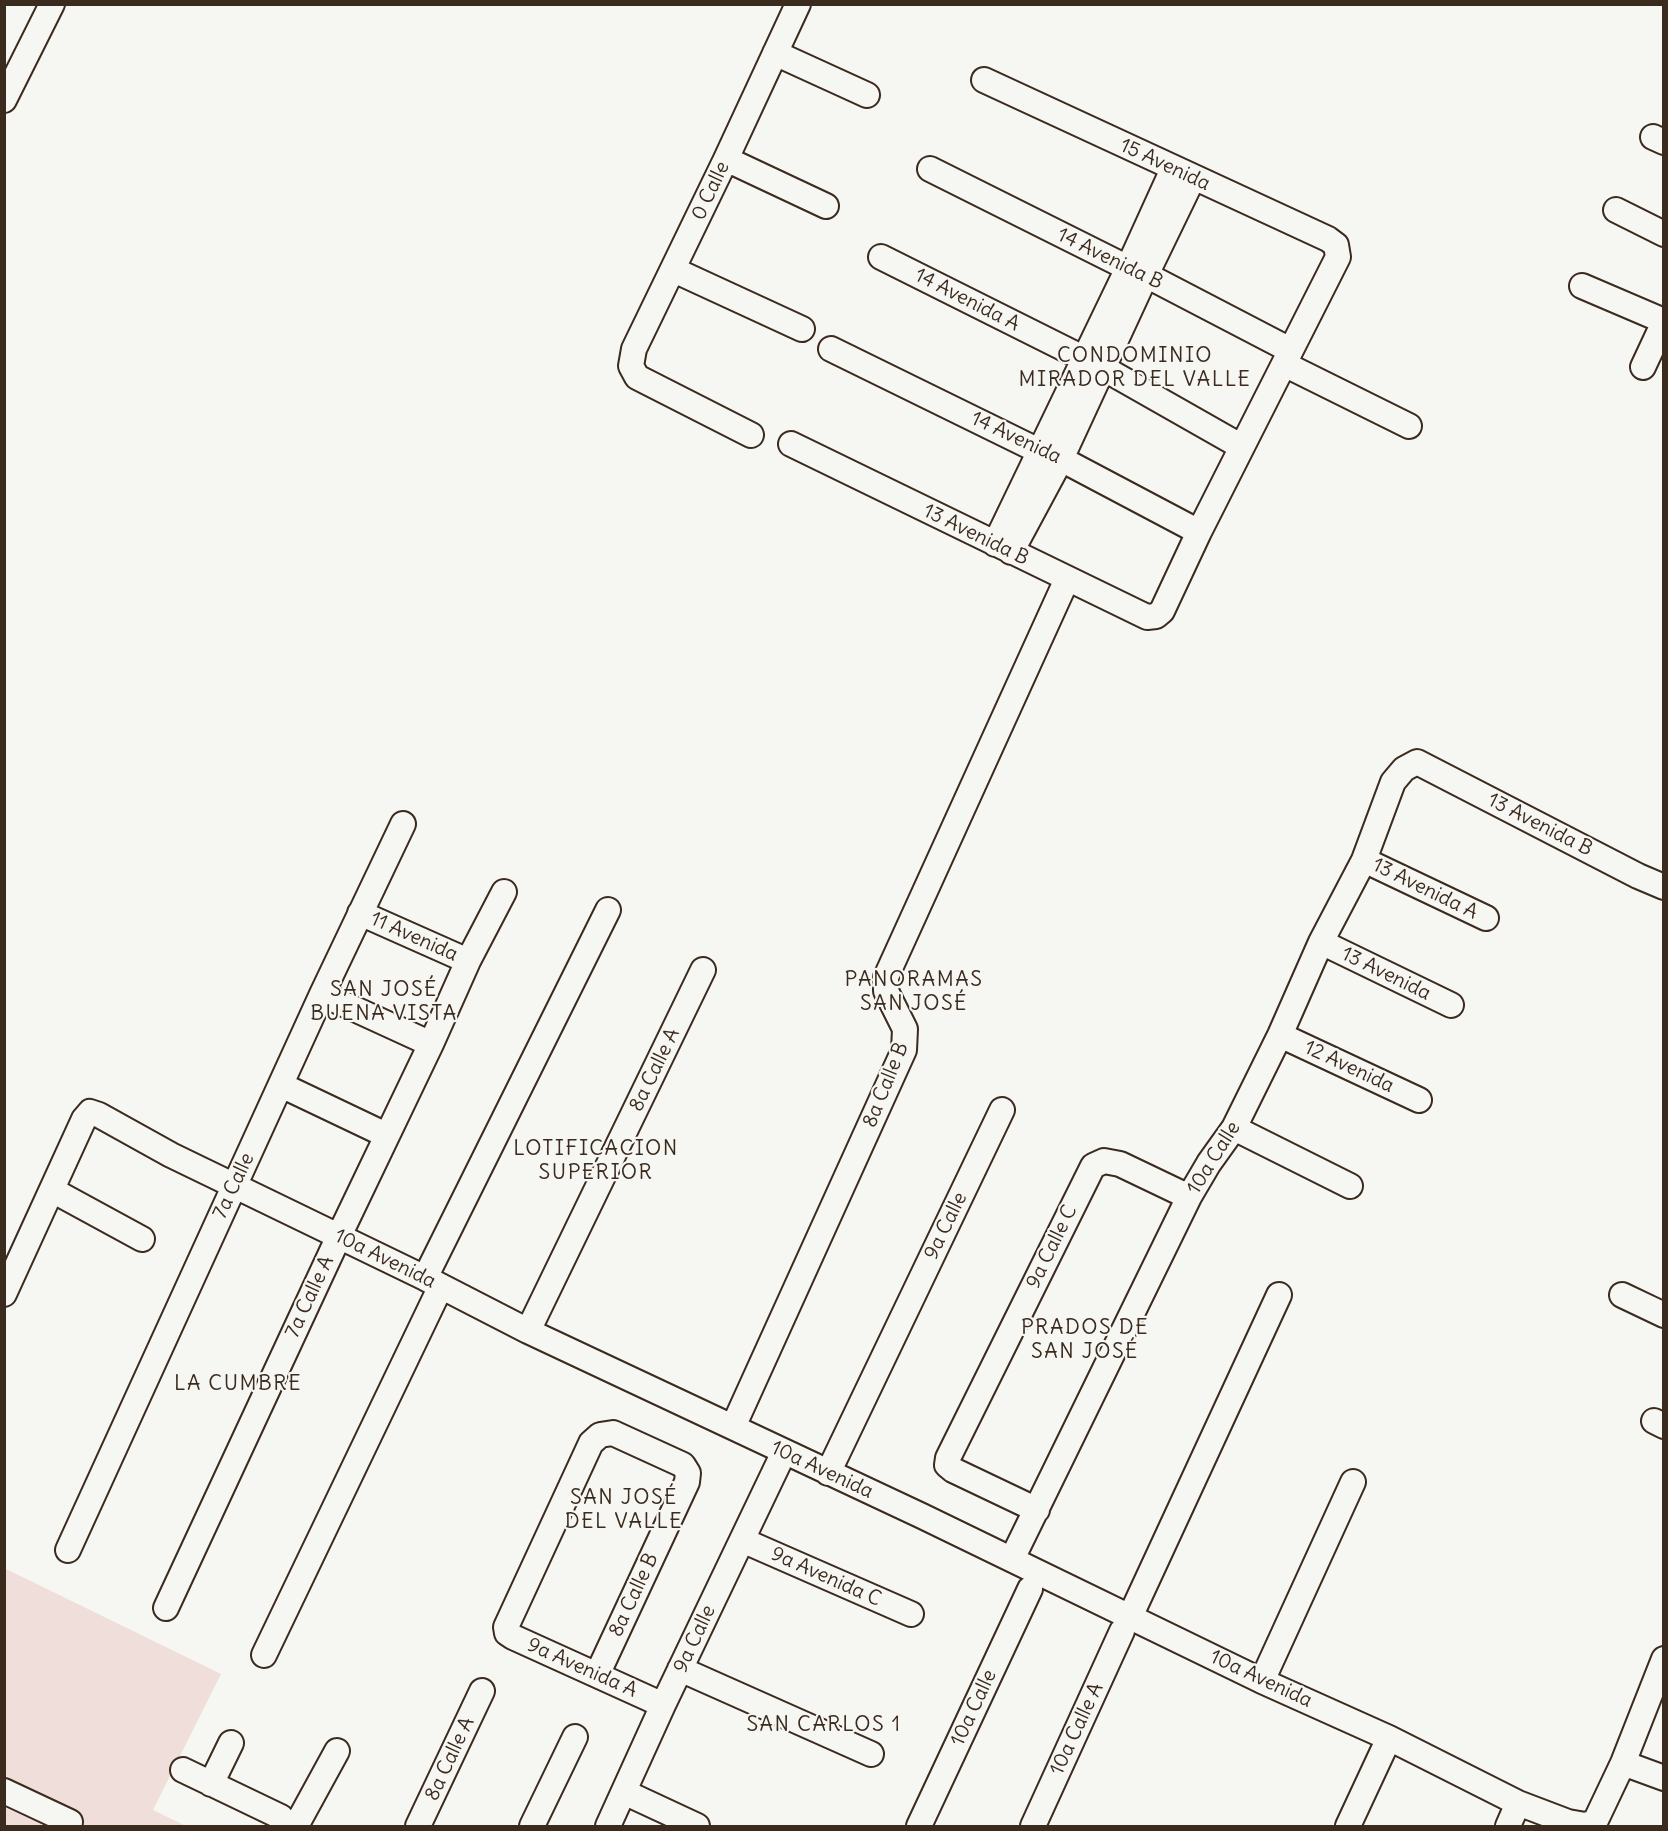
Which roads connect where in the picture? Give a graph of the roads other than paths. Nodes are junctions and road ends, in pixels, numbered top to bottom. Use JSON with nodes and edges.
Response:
{"nodes":[{"id":1,"x":52,"y":4,"type":"edge"},
{"id":2,"x":798,"y":4,"type":"edge"},
{"id":3,"x":775,"y":53,"type":"junction"},
{"id":4,"x":984,"y":80,"type":"dead end"},
{"id":5,"x":867,"y":95,"type":"dead end"},
{"id":6,"x":4,"y":100,"type":"edge"},
{"id":7,"x":726,"y":159,"type":"junction"},
{"id":8,"x":930,"y":169,"type":"dead end"},
{"id":9,"x":1183,"y":173,"type":"junction"},
{"id":10,"x":826,"y":206,"type":"dead end"},
{"id":11,"x":1616,"y":210,"type":"dead end"},
{"id":12,"x":1664,"y":234,"type":"edge"},
{"id":13,"x":881,"y":257,"type":"dead end"},
{"id":14,"x":674,"y":270,"type":"junction"},
{"id":15,"x":1137,"y":272,"type":"junction"},
{"id":16,"x":1582,"y":286,"type":"dead end"},
{"id":17,"x":1664,"y":322,"type":"edge"},
{"id":18,"x":802,"y":328,"type":"dead end"},
{"id":19,"x":831,"y":349,"type":"dead end"},
{"id":20,"x":1287,"y":357,"type":"junction"},
{"id":21,"x":1093,"y":363,"type":"junction"},
{"id":22,"x":1642,"y":367,"type":"dead end"},
{"id":23,"x":1409,"y":426,"type":"dead end"},
{"id":24,"x":751,"y":435,"type":"dead end"},
{"id":25,"x":791,"y":444,"type":"dead end"},
{"id":26,"x":1242,"y":447,"type":"junction"},
{"id":27,"x":1050,"y":455,"type":"junction"},
{"id":28,"x":1199,"y":532,"type":"junction"},
{"id":29,"x":1003,"y":548,"type":"junction"},
{"id":30,"x":1067,"y":579,"type":"junction"},
{"id":31,"x":1417,"y":762,"type":"joint"},
{"id":32,"x":403,"y":824,"type":"dead end"},
{"id":33,"x":1364,"y":860,"type":"junction"},
{"id":34,"x":1664,"y":886,"type":"edge"},
{"id":35,"x":504,"y":892,"type":"dead end"},
{"id":36,"x":608,"y":910,"type":"dead end"},
{"id":37,"x":360,"y":913,"type":"junction"},
{"id":38,"x":1486,"y":918,"type":"dead end"},
{"id":39,"x":1321,"y":942,"type":"junction"},
{"id":40,"x":468,"y":961,"type":"junction"},
{"id":41,"x":704,"y":970,"type":"dead end"},
{"id":42,"x":322,"y":994,"type":"junction"},
{"id":43,"x":1451,"y":1005,"type":"dead end"},
{"id":44,"x":1280,"y":1035,"type":"junction"},
{"id":45,"x":431,"y":1044,"type":"junction"},
{"id":46,"x":281,"y":1085,"type":"junction"},
{"id":47,"x":1419,"y":1100,"type":"dead end"},
{"id":48,"x":1002,"y":1110,"type":"dead end"},
{"id":49,"x":1234,"y":1128,"type":"junction"},
{"id":50,"x":386,"y":1135,"type":"junction"},
{"id":51,"x":235,"y":1185,"type":"junction"},
{"id":52,"x":1350,"y":1186,"type":"dead end"},
{"id":53,"x":52,"y":1190,"type":"junction"},
{"id":54,"x":1189,"y":1197,"type":"junction"},
{"id":55,"x":339,"y":1236,"type":"junction"},
{"id":56,"x":142,"y":1239,"type":"dead end"},
{"id":57,"x":433,"y":1282,"type":"junction"},
{"id":58,"x":4,"y":1294,"type":"edge"},
{"id":59,"x":1279,"y":1295,"type":"dead end"},
{"id":60,"x":1622,"y":1295,"type":"dead end"},
{"id":61,"x":1664,"y":1315,"type":"edge"},
{"id":62,"x":528,"y":1331,"type":"junction"},
{"id":63,"x":733,"y":1427,"type":"junction"},
{"id":64,"x":784,"y":1452,"type":"junction"},
{"id":65,"x":828,"y":1473,"type":"junction"},
{"id":66,"x":1353,"y":1482,"type":"dead end"},
{"id":67,"x":1037,"y":1510,"type":"junction"},
{"id":68,"x":742,"y":1540,"type":"junction"},
{"id":69,"x":68,"y":1550,"type":"dead end"},
{"id":70,"x":1012,"y":1559,"type":"junction"},
{"id":71,"x":1030,"y":1589,"type":"dead end"},
{"id":72,"x":166,"y":1608,"type":"dead end"},
{"id":73,"x":911,"y":1614,"type":"dead end"},
{"id":74,"x":1126,"y":1624,"type":"junction"},
{"id":75,"x":506,"y":1627,"type":"joint"},
{"id":76,"x":264,"y":1655,"type":"dead end"},
{"id":77,"x":1664,"y":1659,"type":"edge"},
{"id":78,"x":680,"y":1669,"type":"junction"},
{"id":79,"x":597,"y":1675,"type":"junction"},
{"id":80,"x":1262,"y":1681,"type":"junction"},
{"id":81,"x":482,"y":1691,"type":"dead end"},
{"id":82,"x":663,"y":1705,"type":"junction"},
{"id":83,"x":575,"y":1737,"type":"dead end"},
{"id":84,"x":1389,"y":1738,"type":"junction"},
{"id":85,"x":231,"y":1743,"type":"dead end"},
{"id":86,"x":337,"y":1751,"type":"dead end"},
{"id":87,"x":871,"y":1754,"type":"dead end"},
{"id":88,"x":1623,"y":1763,"type":"junction"},
{"id":89,"x":183,"y":1770,"type":"dead end"},
{"id":90,"x":1664,"y":1778,"type":"edge"},
{"id":91,"x":211,"y":1784,"type":"junction"},
{"id":92,"x":4,"y":1791,"type":"edge"},
{"id":93,"x":624,"y":1792,"type":"junction"},
{"id":94,"x":1518,"y":1803,"type":"junction"},
{"id":95,"x":70,"y":1822,"type":"dead end"},
{"id":96,"x":288,"y":1827,"type":"edge"},
{"id":97,"x":296,"y":1827,"type":"edge"},
{"id":98,"x":418,"y":1827,"type":"edge"},
{"id":99,"x":532,"y":1827,"type":"edge"},
{"id":100,"x":608,"y":1827,"type":"edge"},
{"id":101,"x":697,"y":1827,"type":"edge"},
{"id":102,"x":919,"y":1827,"type":"edge"},
{"id":103,"x":1032,"y":1827,"type":"edge"},
{"id":104,"x":1348,"y":1827,"type":"edge"},
{"id":105,"x":1508,"y":1827,"type":"edge"}],
"edges":[{"from":1,"to":6,"type":"street"},
{"from":2,"to":3,"type":"street","name":"0 Calle"},
{"from":3,"to":5,"type":"street"},
{"from":3,"to":7,"type":"street","name":"0 Calle"},
{"from":4,"to":9,"type":"street","name":"15 Avenida"},
{"from":7,"to":10,"type":"street"},
{"from":7,"to":14,"type":"street","name":"0 Calle"},
{"from":8,"to":15,"type":"street","name":"14 Avenida B"},
{"from":9,"to":15,"type":"street"},
{"from":9,"to":20,"type":"street","name":"15 Avenida"},
{"from":11,"to":12,"type":"street"},
{"from":13,"to":21,"type":"street","name":"14 Avenida A"},
{"from":14,"to":18,"type":"street"},
{"from":14,"to":24,"type":"street","name":"0 Calle"},
{"from":15,"to":20,"type":"street","name":"14 Avenida B"},
{"from":15,"to":21,"type":"street"},
{"from":16,"to":17,"type":"street"},
{"from":17,"to":22,"type":"street"},
{"from":19,"to":27,"type":"street","name":"14 Avenida"},
{"from":20,"to":23,"type":"street","name":"14 Avenida B"},
{"from":20,"to":26,"type":"street"},
{"from":21,"to":26,"type":"street","name":"14 Avenida A"},
{"from":21,"to":27,"type":"street"},
{"from":25,"to":29,"type":"street","name":"13 Avenida B"},
{"from":26,"to":28,"type":"street"},
{"from":27,"to":28,"type":"street","name":"14 Avenida"},
{"from":27,"to":29,"type":"street"},
{"from":28,"to":30,"type":"street","name":"13 Avenida B"},
{"from":29,"to":30,"type":"street","name":"13 Avenida B"},
{"from":30,"to":63,"type":"street","name":"8a Calle B"},
{"from":31,"to":33,"type":"street","name":"10a Calle"},
{"from":31,"to":34,"type":"street","name":"13 Avenida B"},
{"from":32,"to":37,"type":"street","name":"7a Calle"},
{"from":33,"to":38,"type":"street","name":"13 Avenida A"},
{"from":33,"to":39,"type":"street","name":"10a Calle"},
{"from":35,"to":40,"type":"street","name":"7a Calle A"},
{"from":36,"to":57,"type":"street"},
{"from":37,"to":40,"type":"street","name":"11 Avenida"},
{"from":37,"to":42,"type":"street","name":"7a Calle"},
{"from":39,"to":43,"type":"street","name":"13 Avenida"},
{"from":39,"to":44,"type":"street","name":"10a Calle"},
{"from":40,"to":45,"type":"street","name":"7a Calle A"},
{"from":41,"to":62,"type":"street","name":"8a Calle A"},
{"from":42,"to":45,"type":"street"},
{"from":42,"to":46,"type":"street","name":"7a Calle"},
{"from":44,"to":47,"type":"street","name":"12 Avenida"},
{"from":44,"to":49,"type":"street","name":"10a Calle"},
{"from":45,"to":50,"type":"street","name":"7a Calle A"},
{"from":46,"to":50,"type":"street"},
{"from":46,"to":51,"type":"street","name":"7a Calle"},
{"from":48,"to":65,"type":"street","name":"9a Calle"},
{"from":49,"to":52,"type":"street"},
{"from":49,"to":54,"type":"street","name":"10a Calle"},
{"from":50,"to":55,"type":"street","name":"7a Calle A"},
{"from":51,"to":53,"type":"street","name":"10a Avenida"},
{"from":51,"to":55,"type":"street","name":"10a Avenida"},
{"from":51,"to":69,"type":"street","name":"7a Calle"},
{"from":53,"to":56,"type":"street"},
{"from":53,"to":58,"type":"street"},
{"from":54,"to":67,"type":"street","name":"10a Calle"},
{"from":54,"to":67,"type":"street","name":"9a Calle C"},
{"from":55,"to":57,"type":"street","name":"10a Avenida"},
{"from":55,"to":72,"type":"street","name":"7a Calle A"},
{"from":57,"to":62,"type":"street","name":"10a Avenida"},
{"from":57,"to":76,"type":"street"},
{"from":59,"to":74,"type":"street","name":"10a Calle A"},
{"from":60,"to":61,"type":"street"},
{"from":62,"to":63,"type":"street","name":"10a Avenida"},
{"from":63,"to":64,"type":"street","name":"10a Avenida"},
{"from":64,"to":65,"type":"street","name":"10a Avenida"},
{"from":64,"to":68,"type":"street","name":"9a Calle"},
{"from":65,"to":70,"type":"street","name":"10a Avenida"},
{"from":66,"to":80,"type":"street"},
{"from":67,"to":70,"type":"street","name":"10a Calle"},
{"from":68,"to":73,"type":"street","name":"9a Avenida C"},
{"from":68,"to":78,"type":"street","name":"9a Calle"},
{"from":70,"to":74,"type":"street","name":"10a Avenida"},
{"from":71,"to":102,"type":"street","name":"10a Calle"},
{"from":74,"to":80,"type":"street","name":"10a Avenida"},
{"from":74,"to":103,"type":"street","name":"10a Calle A"},
{"from":75,"to":79,"type":"street","name":"9a Avenida A"},
{"from":75,"to":79,"type":"street","name":"8a Calle B"},
{"from":77,"to":88,"type":"street"},
{"from":78,"to":82,"type":"street","name":"9a Calle"},
{"from":78,"to":87,"type":"street"},
{"from":79,"to":82,"type":"street","name":"9a Avenida A"},
{"from":80,"to":84,"type":"street","name":"10a Avenida"},
{"from":81,"to":98,"type":"street","name":"8a Calle A"},
{"from":82,"to":93,"type":"street","name":"9a Calle"},
{"from":83,"to":99,"type":"street"},
{"from":84,"to":94,"type":"street","name":"10a Avenida"},
{"from":84,"to":104,"type":"street"},
{"from":85,"to":91,"type":"street"},
{"from":86,"to":97,"type":"street"},
{"from":88,"to":90,"type":"street"},
{"from":88,"to":94,"type":"street","name":"10a Avenida"},
{"from":89,"to":91,"type":"street"},
{"from":91,"to":96,"type":"street"},
{"from":92,"to":95,"type":"street"},
{"from":93,"to":100,"type":"street","name":"9a Calle"},
{"from":93,"to":101,"type":"street"},
{"from":94,"to":105,"type":"street"}]}
